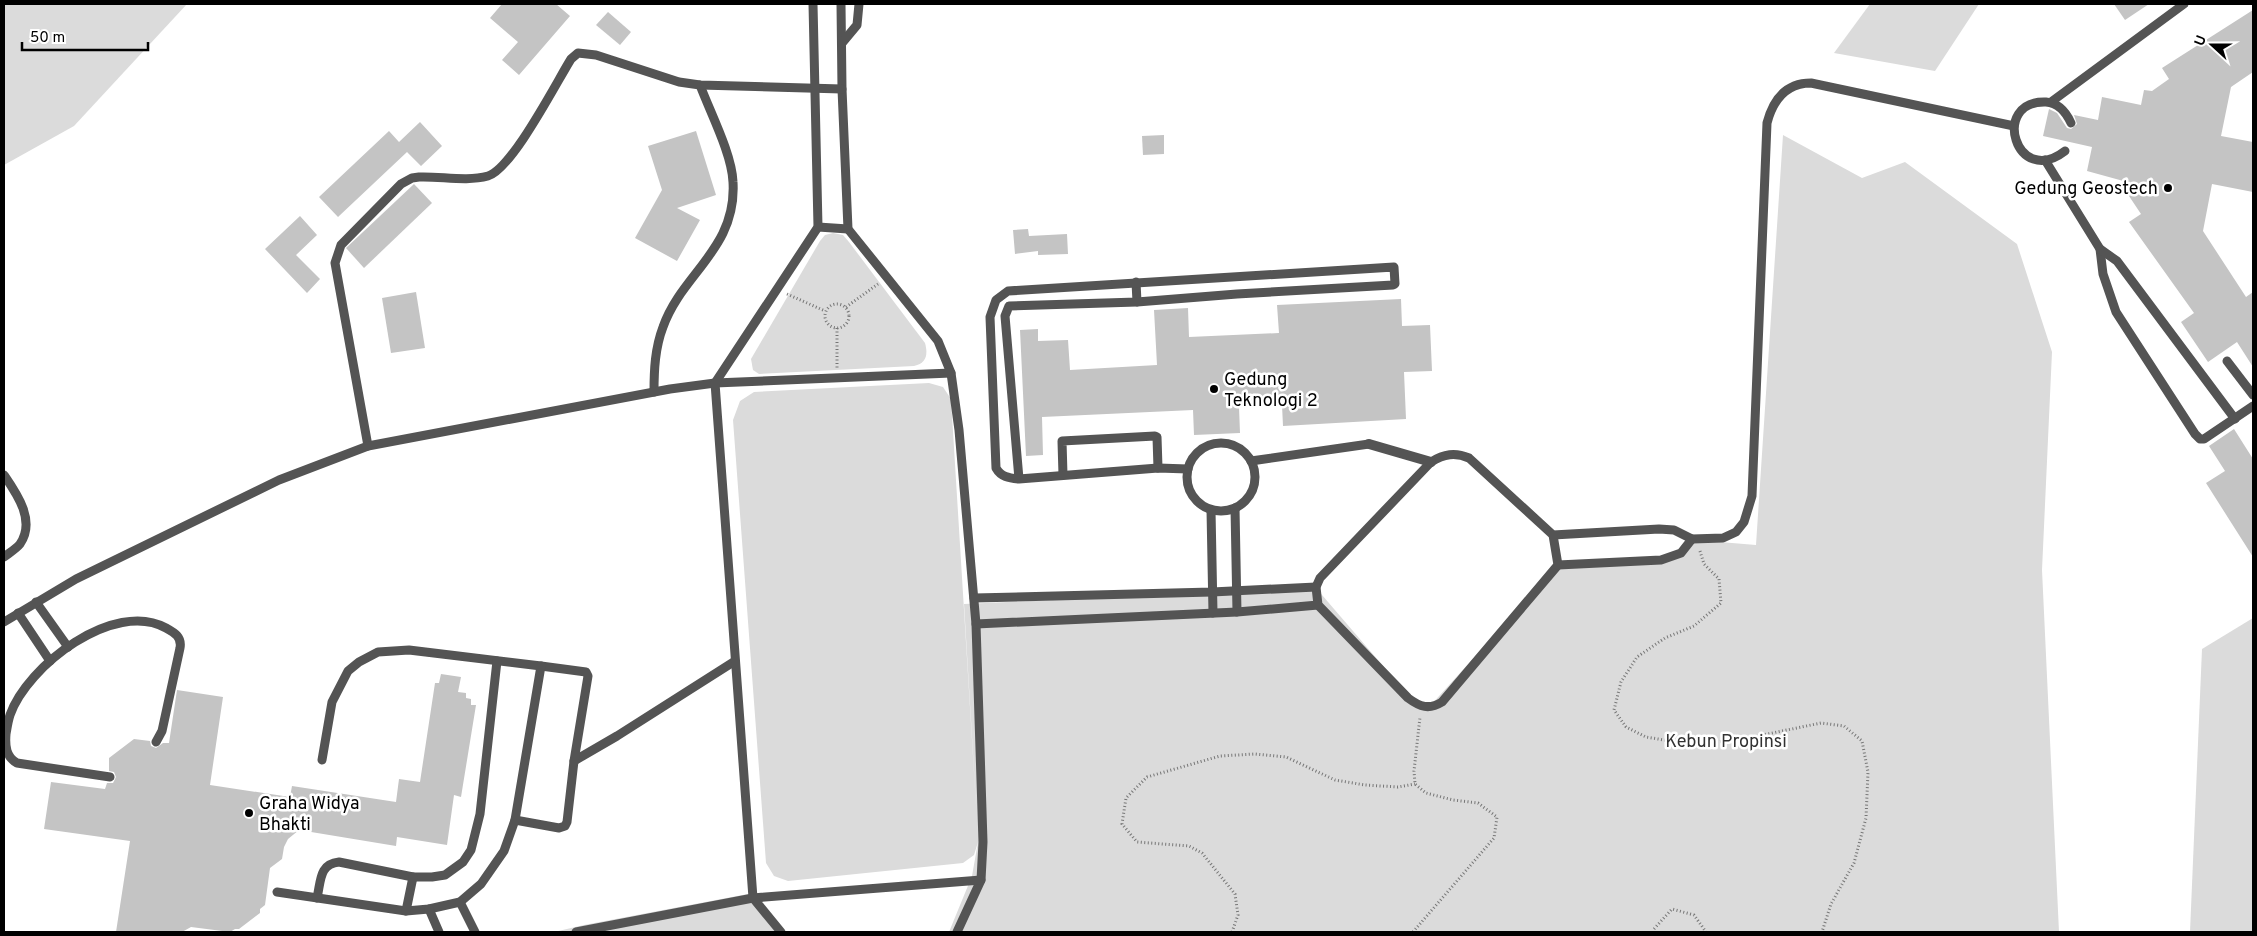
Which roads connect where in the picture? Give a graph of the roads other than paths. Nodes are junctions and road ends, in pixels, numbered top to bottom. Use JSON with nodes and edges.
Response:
{"nodes":[{"id":1,"x":813,"y":4,"type":"edge"},
{"id":2,"x":841,"y":4,"type":"edge"},
{"id":3,"x":859,"y":4,"type":"edge"},
{"id":4,"x":2184,"y":4,"type":"edge"},
{"id":5,"x":842,"y":42,"type":"junction"},
{"id":6,"x":700,"y":85,"type":"junction"},
{"id":7,"x":842,"y":89,"type":"junction"},
{"id":8,"x":814,"y":90,"type":"junction"},
{"id":9,"x":2051,"y":102,"type":"junction"},
{"id":10,"x":2071,"y":122,"type":"dead end"},
{"id":11,"x":2014,"y":126,"type":"junction"},
{"id":12,"x":2065,"y":151,"type":"dead end"},
{"id":13,"x":2045,"y":160,"type":"junction"},
{"id":14,"x":818,"y":227,"type":"junction"},
{"id":15,"x":848,"y":230,"type":"junction"},
{"id":16,"x":2100,"y":250,"type":"junction"},
{"id":17,"x":1351,"y":269,"type":"junction"},
{"id":18,"x":1292,"y":273,"type":"junction"},
{"id":19,"x":1236,"y":276,"type":"junction"},
{"id":20,"x":1191,"y":279,"type":"junction"},
{"id":21,"x":1136,"y":282,"type":"junction"},
{"id":22,"x":1352,"y":287,"type":"junction"},
{"id":23,"x":1292,"y":291,"type":"junction"},
{"id":24,"x":1238,"y":294,"type":"junction"},
{"id":25,"x":1191,"y":298,"type":"junction"},
{"id":26,"x":1137,"y":302,"type":"junction"},
{"id":27,"x":1005,"y":316,"type":"junction"},
{"id":28,"x":990,"y":317,"type":"junction"},
{"id":29,"x":2227,"y":361,"type":"dead end"},
{"id":30,"x":951,"y":373,"type":"junction"},
{"id":31,"x":715,"y":383,"type":"junction"},
{"id":32,"x":654,"y":392,"type":"junction"},
{"id":33,"x":2253,"y":395,"type":"edge"},
{"id":34,"x":2253,"y":406,"type":"edge"},
{"id":35,"x":2235,"y":419,"type":"junction"},
{"id":36,"x":1369,"y":444,"type":"joint"},
{"id":37,"x":368,"y":446,"type":"junction"},
{"id":38,"x":1251,"y":461,"type":"junction"},
{"id":39,"x":1431,"y":462,"type":"junction"},
{"id":40,"x":1158,"y":468,"type":"junction"},
{"id":41,"x":1188,"y":469,"type":"junction"},
{"id":42,"x":4,"y":475,"type":"edge"},
{"id":43,"x":1063,"y":475,"type":"junction"},
{"id":44,"x":1019,"y":479,"type":"junction"},
{"id":45,"x":1236,"y":508,"type":"junction"},
{"id":46,"x":1211,"y":510,"type":"junction"},
{"id":47,"x":1553,"y":535,"type":"junction"},
{"id":48,"x":1694,"y":539,"type":"junction"},
{"id":49,"x":4,"y":556,"type":"edge"},
{"id":50,"x":1558,"y":565,"type":"junction"},
{"id":51,"x":1316,"y":587,"type":"junction"},
{"id":52,"x":1236,"y":591,"type":"junction"},
{"id":53,"x":1212,"y":592,"type":"junction"},
{"id":54,"x":974,"y":598,"type":"junction"},
{"id":55,"x":36,"y":602,"type":"junction"},
{"id":56,"x":1318,"y":605,"type":"junction"},
{"id":57,"x":1213,"y":612,"type":"junction"},
{"id":58,"x":1237,"y":612,"type":"junction"},
{"id":59,"x":18,"y":613,"type":"junction"},
{"id":60,"x":4,"y":622,"type":"edge"},
{"id":61,"x":976,"y":624,"type":"junction"},
{"id":62,"x":68,"y":647,"type":"junction"},
{"id":63,"x":50,"y":661,"type":"junction"},
{"id":64,"x":497,"y":661,"type":"junction"},
{"id":65,"x":735,"y":661,"type":"junction"},
{"id":66,"x":541,"y":666,"type":"junction"},
{"id":67,"x":156,"y":742,"type":"dead end"},
{"id":68,"x":322,"y":760,"type":"dead end"},
{"id":69,"x":574,"y":761,"type":"junction"},
{"id":70,"x":110,"y":777,"type":"dead end"},
{"id":71,"x":515,"y":820,"type":"junction"},
{"id":72,"x":413,"y":877,"type":"junction"},
{"id":73,"x":980,"y":880,"type":"junction"},
{"id":74,"x":278,"y":892,"type":"dead end"},
{"id":75,"x":317,"y":898,"type":"junction"},
{"id":76,"x":753,"y":898,"type":"junction"},
{"id":77,"x":460,"y":902,"type":"junction"},
{"id":78,"x":429,"y":909,"type":"junction"},
{"id":79,"x":406,"y":911,"type":"junction"},
{"id":80,"x":439,"y":932,"type":"edge"},
{"id":81,"x":475,"y":932,"type":"edge"},
{"id":82,"x":576,"y":932,"type":"edge"},
{"id":83,"x":781,"y":932,"type":"edge"},
{"id":84,"x":957,"y":932,"type":"edge"}],
"edges":[{"from":1,"to":8,"type":"lane"},
{"from":2,"to":5,"type":"lane"},
{"from":3,"to":5,"type":"lane"},
{"from":4,"to":9,"type":"lane"},
{"from":5,"to":7,"type":"lane"},
{"from":6,"to":8,"type":"lane"},
{"from":6,"to":32,"type":"lane"},
{"from":6,"to":37,"type":"lane"},
{"from":7,"to":8,"type":"lane"},
{"from":7,"to":15,"type":"lane"},
{"from":8,"to":14,"type":"lane"},
{"from":9,"to":10,"type":"lane"},
{"from":9,"to":11,"type":"lane"},
{"from":11,"to":13,"type":"lane"},
{"from":11,"to":48,"type":"lane"},
{"from":12,"to":13,"type":"lane"},
{"from":13,"to":16,"type":"lane"},
{"from":14,"to":15,"type":"lane"},
{"from":14,"to":31,"type":"lane"},
{"from":15,"to":30,"type":"lane"},
{"from":16,"to":35,"type":"lane"},
{"from":16,"to":35,"type":"lane"},
{"from":17,"to":18,"type":"lane"},
{"from":17,"to":22,"type":"lane"},
{"from":17,"to":22,"type":"lane"},
{"from":18,"to":19,"type":"lane"},
{"from":18,"to":23,"type":"lane"},
{"from":19,"to":20,"type":"lane"},
{"from":19,"to":24,"type":"lane"},
{"from":20,"to":21,"type":"lane"},
{"from":20,"to":25,"type":"lane"},
{"from":21,"to":26,"type":"lane"},
{"from":21,"to":28,"type":"lane"},
{"from":22,"to":23,"type":"lane"},
{"from":23,"to":24,"type":"lane"},
{"from":24,"to":25,"type":"lane"},
{"from":25,"to":26,"type":"lane"},
{"from":26,"to":27,"type":"lane"},
{"from":27,"to":28,"type":"lane"},
{"from":27,"to":44,"type":"lane"},
{"from":28,"to":44,"type":"lane"},
{"from":29,"to":33,"type":"lane"},
{"from":30,"to":31,"type":"lane"},
{"from":30,"to":54,"type":"lane"},
{"from":31,"to":32,"type":"lane"},
{"from":31,"to":65,"type":"lane"},
{"from":32,"to":37,"type":"lane"},
{"from":34,"to":35,"type":"lane"},
{"from":36,"to":38,"type":"lane"},
{"from":36,"to":39,"type":"street"},
{"from":37,"to":55,"type":"lane"},
{"from":38,"to":41,"type":"lane"},
{"from":38,"to":45,"type":"lane"},
{"from":39,"to":47,"type":"lane"},
{"from":39,"to":51,"type":"lane"},
{"from":40,"to":41,"type":"lane"},
{"from":40,"to":43,"type":"lane"},
{"from":40,"to":43,"type":"lane"},
{"from":41,"to":46,"type":"lane"},
{"from":42,"to":49,"type":"lane"},
{"from":43,"to":44,"type":"lane"},
{"from":45,"to":46,"type":"lane"},
{"from":45,"to":52,"type":"lane"},
{"from":46,"to":53,"type":"lane"},
{"from":47,"to":48,"type":"lane"},
{"from":47,"to":50,"type":"lane"},
{"from":48,"to":50,"type":"lane"},
{"from":50,"to":56,"type":"lane"},
{"from":51,"to":52,"type":"lane"},
{"from":51,"to":56,"type":"lane"},
{"from":52,"to":53,"type":"lane"},
{"from":52,"to":58,"type":"lane"},
{"from":53,"to":54,"type":"lane"},
{"from":53,"to":57,"type":"lane"},
{"from":54,"to":61,"type":"lane"},
{"from":55,"to":59,"type":"lane"},
{"from":55,"to":62,"type":"lane"},
{"from":56,"to":58,"type":"lane"},
{"from":57,"to":58,"type":"lane"},
{"from":57,"to":61,"type":"lane"},
{"from":59,"to":60,"type":"lane"},
{"from":59,"to":63,"type":"lane"},
{"from":61,"to":73,"type":"lane"},
{"from":62,"to":63,"type":"lane"},
{"from":62,"to":67,"type":"lane"},
{"from":63,"to":70,"type":"lane"},
{"from":64,"to":66,"type":"lane"},
{"from":64,"to":68,"type":"lane"},
{"from":64,"to":72,"type":"lane"},
{"from":65,"to":69,"type":"lane"},
{"from":65,"to":76,"type":"lane"},
{"from":66,"to":69,"type":"lane"},
{"from":66,"to":71,"type":"lane"},
{"from":69,"to":71,"type":"lane"},
{"from":71,"to":77,"type":"lane"},
{"from":72,"to":75,"type":"lane"},
{"from":72,"to":79,"type":"lane"},
{"from":73,"to":76,"type":"lane"},
{"from":73,"to":84,"type":"lane"},
{"from":74,"to":75,"type":"lane"},
{"from":75,"to":79,"type":"lane"},
{"from":76,"to":82,"type":"lane"},
{"from":76,"to":83,"type":"lane"},
{"from":77,"to":78,"type":"lane"},
{"from":77,"to":81,"type":"lane"},
{"from":78,"to":79,"type":"lane"},
{"from":78,"to":80,"type":"lane"}]}
